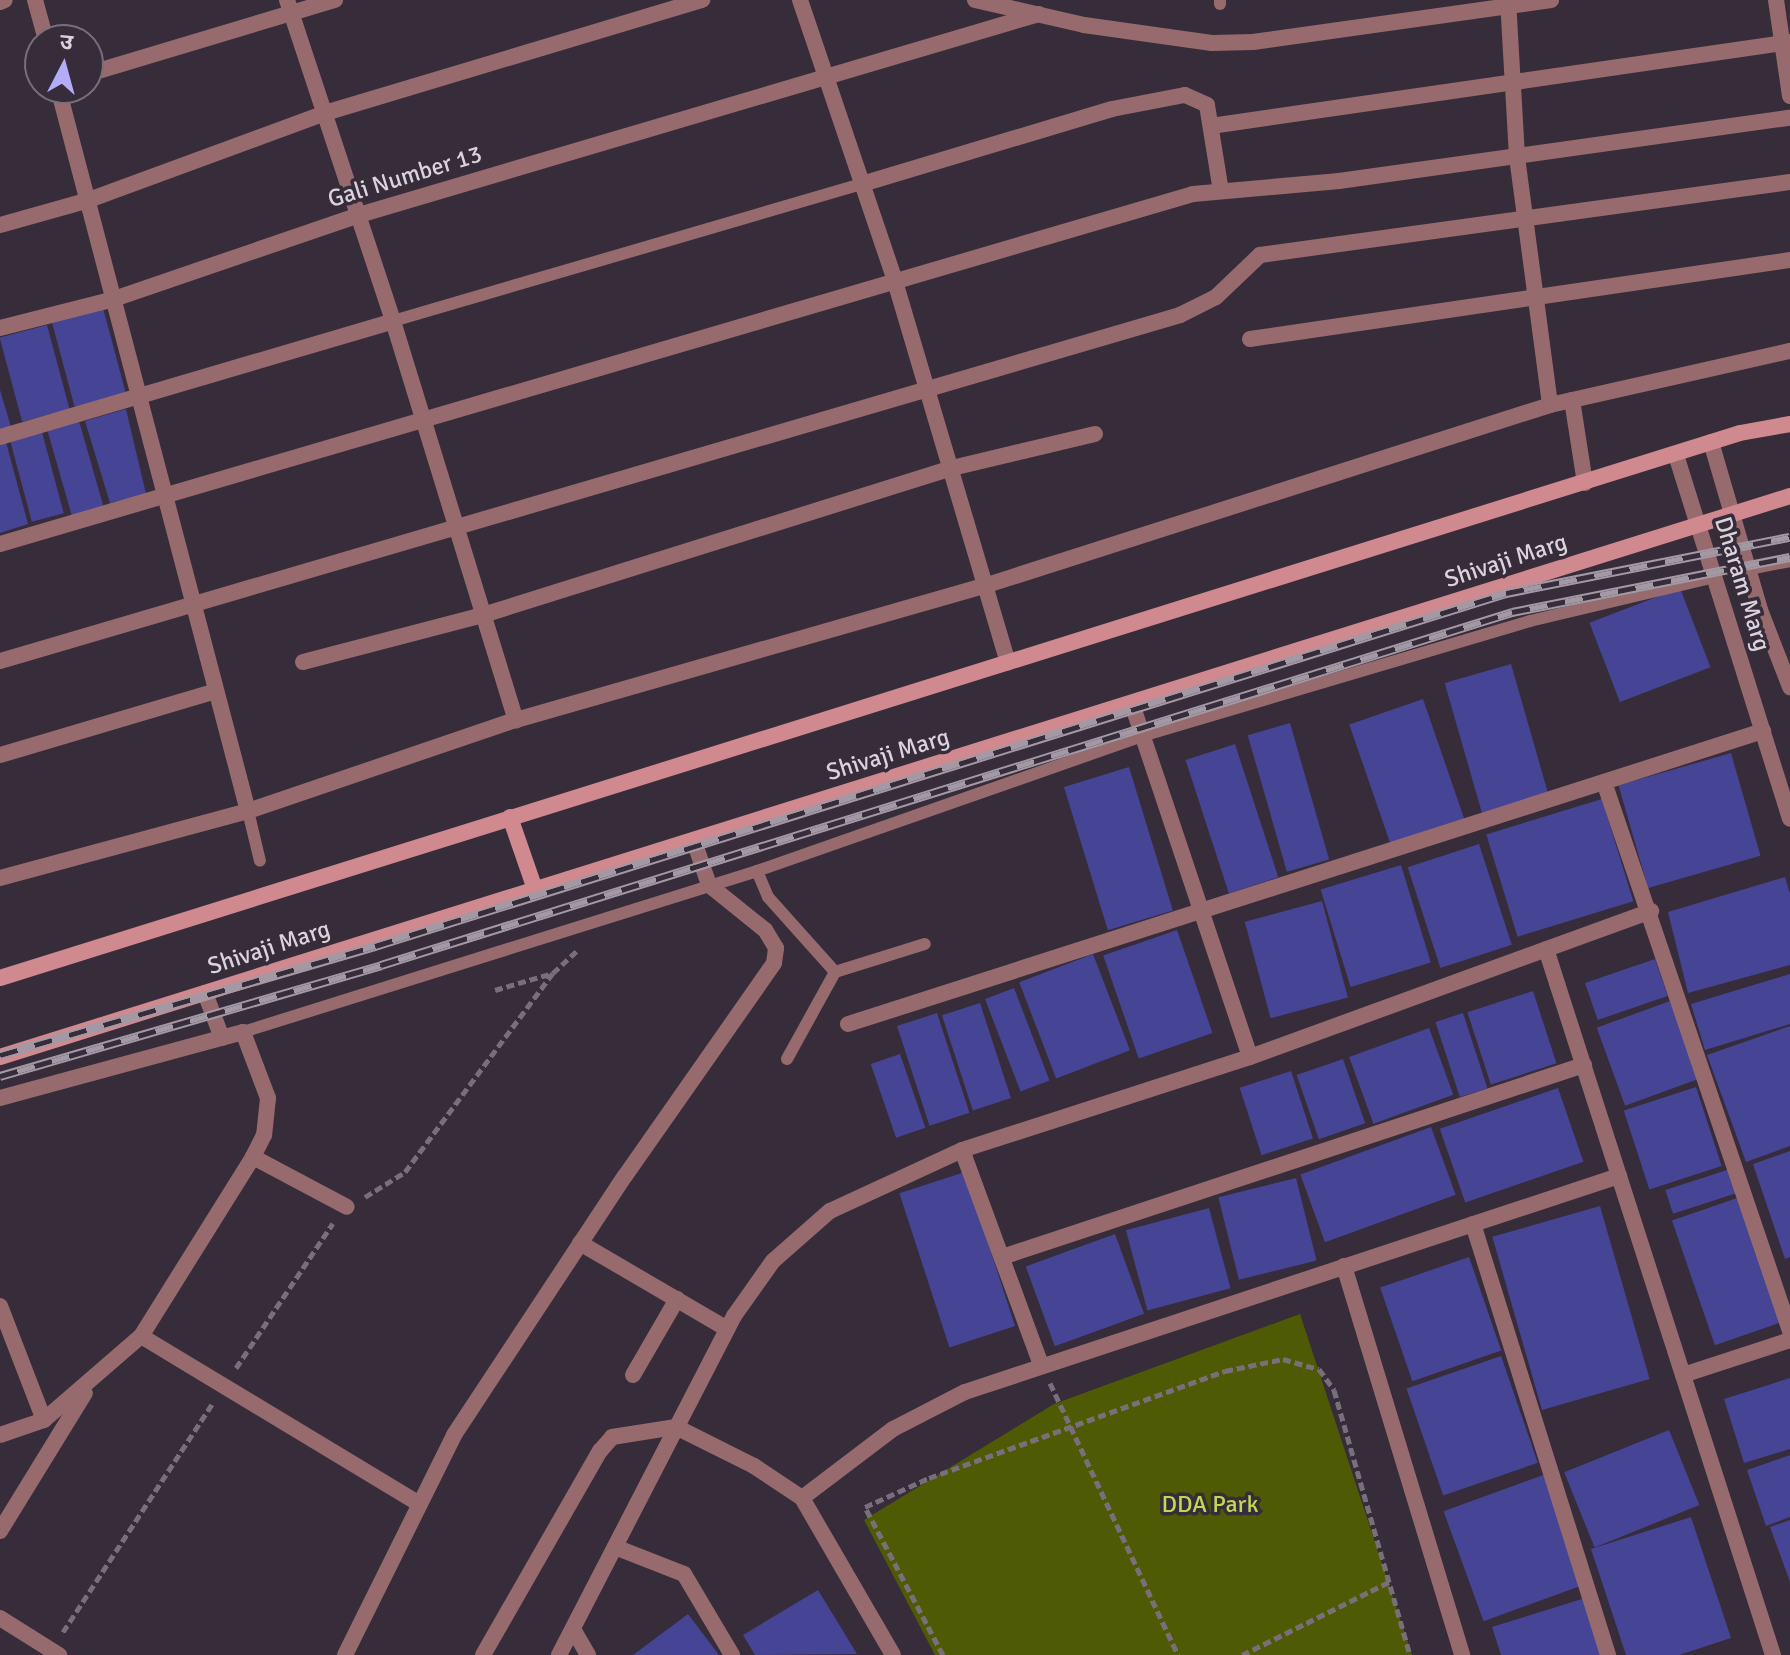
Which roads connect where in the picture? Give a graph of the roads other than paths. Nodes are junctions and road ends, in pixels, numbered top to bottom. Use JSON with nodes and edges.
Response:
{"nodes":[{"id":1,"x":35,"y":0,"type":"edge"},
{"id":2,"x":335,"y":0,"type":"edge"},
{"id":3,"x":702,"y":0,"type":"edge"},
{"id":4,"x":800,"y":0,"type":"edge"},
{"id":5,"x":975,"y":0,"type":"edge"},
{"id":6,"x":1551,"y":0,"type":"edge"},
{"id":7,"x":1776,"y":0,"type":"edge"},
{"id":8,"x":1509,"y":3,"type":"edge"},
{"id":9,"x":289,"y":6,"type":"edge"},
{"id":10,"x":1039,"y":14,"type":"junction"},
{"id":11,"x":42,"y":24,"type":"edge"},
{"id":12,"x":1786,"y":42,"type":"edge"},
{"id":13,"x":104,"y":69,"type":"edge"},
{"id":14,"x":825,"y":75,"type":"junction"},
{"id":15,"x":1516,"y":84,"type":"junction"},
{"id":16,"x":1790,"y":96,"type":"edge"},
{"id":17,"x":62,"y":104,"type":"edge"},
{"id":18,"x":325,"y":113,"type":"junction"},
{"id":19,"x":1790,"y":118,"type":"edge"},
{"id":20,"x":1211,"y":126,"type":"junction"},
{"id":21,"x":1517,"y":157,"type":"junction"},
{"id":22,"x":1790,"y":182,"type":"edge"},
{"id":23,"x":862,"y":184,"type":"junction"},
{"id":24,"x":1221,"y":191,"type":"junction"},
{"id":25,"x":86,"y":201,"type":"junction"},
{"id":26,"x":1525,"y":214,"type":"junction"},
{"id":27,"x":359,"y":215,"type":"junction"},
{"id":28,"x":0,"y":225,"type":"edge"},
{"id":29,"x":1790,"y":260,"type":"edge"},
{"id":30,"x":894,"y":278,"type":"junction"},
{"id":31,"x":1536,"y":296,"type":"junction"},
{"id":32,"x":111,"y":300,"type":"junction"},
{"id":33,"x":393,"y":321,"type":"junction"},
{"id":34,"x":0,"y":328,"type":"edge"},
{"id":35,"x":1250,"y":339,"type":"dead end"},
{"id":36,"x":1790,"y":351,"type":"edge"},
{"id":37,"x":927,"y":387,"type":"junction"},
{"id":38,"x":140,"y":398,"type":"junction"},
{"id":39,"x":1572,"y":400,"type":"junction"},
{"id":40,"x":1550,"y":405,"type":"junction"},
{"id":41,"x":425,"y":423,"type":"junction"},
{"id":42,"x":1790,"y":424,"type":"edge"},
{"id":43,"x":1095,"y":434,"type":"dead end"},
{"id":44,"x":0,"y":437,"type":"edge"},
{"id":45,"x":1711,"y":442,"type":"junction"},
{"id":46,"x":1676,"y":455,"type":"junction"},
{"id":47,"x":952,"y":468,"type":"junction"},
{"id":48,"x":1585,"y":483,"type":"junction"},
{"id":49,"x":164,"y":493,"type":"junction"},
{"id":50,"x":1790,"y":496,"type":"edge"},
{"id":51,"x":1733,"y":513,"type":"junction"},
{"id":52,"x":1698,"y":524,"type":"junction"},
{"id":53,"x":456,"y":526,"type":"junction"},
{"id":54,"x":0,"y":544,"type":"edge"},
{"id":55,"x":1790,"y":561,"type":"edge"},
{"id":56,"x":1749,"y":569,"type":"junction"},
{"id":57,"x":1714,"y":577,"type":"junction"},
{"id":58,"x":987,"y":585,"type":"junction"},
{"id":59,"x":193,"y":604,"type":"junction"},
{"id":60,"x":483,"y":615,"type":"junction"},
{"id":61,"x":0,"y":661,"type":"edge"},
{"id":62,"x":303,"y":662,"type":"dead end"},
{"id":63,"x":1008,"y":662,"type":"junction"},
{"id":64,"x":1790,"y":687,"type":"edge"},
{"id":65,"x":216,"y":691,"type":"junction"},
{"id":66,"x":1132,"y":704,"type":"junction"},
{"id":67,"x":516,"y":720,"type":"junction"},
{"id":68,"x":1763,"y":731,"type":"junction"},
{"id":69,"x":1142,"y":736,"type":"junction"},
{"id":70,"x":0,"y":755,"type":"edge"},
{"id":71,"x":1604,"y":782,"type":"junction"},
{"id":72,"x":248,"y":811,"type":"junction"},
{"id":73,"x":510,"y":817,"type":"junction"},
{"id":74,"x":1790,"y":819,"type":"edge"},
{"id":75,"x":694,"y":841,"type":"junction"},
{"id":76,"x":260,"y":861,"type":"dead end"},
{"id":77,"x":757,"y":871,"type":"junction"},
{"id":78,"x":0,"y":878,"type":"edge"},
{"id":79,"x":709,"y":885,"type":"junction"},
{"id":80,"x":535,"y":889,"type":"junction"},
{"id":81,"x":1201,"y":911,"type":"junction"},
{"id":82,"x":1651,"y":911,"type":"junction"},
{"id":83,"x":925,"y":944,"type":"dead end"},
{"id":84,"x":1546,"y":949,"type":"junction"},
{"id":85,"x":835,"y":972,"type":"junction"},
{"id":86,"x":0,"y":978,"type":"edge"},
{"id":87,"x":205,"y":993,"type":"junction"},
{"id":88,"x":848,"y":1024,"type":"dead end"},
{"id":89,"x":243,"y":1032,"type":"junction"},
{"id":90,"x":222,"y":1038,"type":"junction"},
{"id":91,"x":0,"y":1057,"type":"edge"},
{"id":92,"x":1250,"y":1057,"type":"junction"},
{"id":93,"x":787,"y":1059,"type":"dead end"},
{"id":94,"x":1584,"y":1065,"type":"junction"},
{"id":95,"x":0,"y":1098,"type":"edge"},
{"id":96,"x":962,"y":1150,"type":"junction"},
{"id":97,"x":253,"y":1157,"type":"junction"},
{"id":98,"x":1619,"y":1176,"type":"junction"},
{"id":99,"x":347,"y":1207,"type":"road end"},
{"id":100,"x":1473,"y":1224,"type":"junction"},
{"id":101,"x":580,"y":1243,"type":"junction"},
{"id":102,"x":1002,"y":1257,"type":"junction"},
{"id":103,"x":1344,"y":1266,"type":"junction"},
{"id":104,"x":677,"y":1299,"type":"junction"},
{"id":105,"x":0,"y":1306,"type":"edge"},
{"id":106,"x":727,"y":1329,"type":"junction"},
{"id":107,"x":1790,"y":1331,"type":"edge"},
{"id":108,"x":141,"y":1336,"type":"junction"},
{"id":109,"x":1790,"y":1340,"type":"edge"},
{"id":110,"x":1041,"y":1365,"type":"junction"},
{"id":111,"x":633,"y":1375,"type":"dead end"},
{"id":112,"x":1683,"y":1375,"type":"junction"},
{"id":113,"x":91,"y":1382,"type":"junction"},
{"id":114,"x":44,"y":1420,"type":"junction"},
{"id":115,"x":676,"y":1427,"type":"junction"},
{"id":116,"x":0,"y":1435,"type":"edge"},
{"id":117,"x":802,"y":1498,"type":"junction"},
{"id":118,"x":419,"y":1504,"type":"junction"},
{"id":119,"x":0,"y":1531,"type":"edge"},
{"id":120,"x":615,"y":1547,"type":"junction"},
{"id":121,"x":0,"y":1618,"type":"edge"},
{"id":122,"x":573,"y":1629,"type":"junction"},
{"id":123,"x":55,"y":1652,"type":"edge"},
{"id":124,"x":345,"y":1655,"type":"edge"},
{"id":125,"x":483,"y":1655,"type":"edge"},
{"id":126,"x":559,"y":1655,"type":"edge"},
{"id":127,"x":588,"y":1655,"type":"edge"},
{"id":128,"x":732,"y":1655,"type":"edge"},
{"id":129,"x":893,"y":1655,"type":"edge"},
{"id":130,"x":1462,"y":1655,"type":"edge"},
{"id":131,"x":1608,"y":1655,"type":"edge"},
{"id":132,"x":1773,"y":1655,"type":"edge"}],
"edges":[{"from":1,"to":11,"type":"street"},
{"from":2,"to":9,"type":"street"},
{"from":3,"to":18,"type":"street"},
{"from":4,"to":14,"type":"street"},
{"from":5,"to":10,"type":"street"},
{"from":6,"to":8,"type":"street"},
{"from":7,"to":12,"type":"street"},
{"from":8,"to":10,"type":"street"},
{"from":8,"to":15,"type":"street"},
{"from":9,"to":13,"type":"street"},
{"from":9,"to":18,"type":"street"},
{"from":10,"to":14,"type":"street","name":"Gali Number 13"},
{"from":12,"to":15,"type":"street"},
{"from":12,"to":16,"type":"street"},
{"from":14,"to":23,"type":"street"},
{"from":14,"to":27,"type":"street","name":"Gali Number 13"},
{"from":15,"to":20,"type":"street"},
{"from":15,"to":21,"type":"street"},
{"from":17,"to":25,"type":"street"},
{"from":18,"to":25,"type":"street"},
{"from":18,"to":27,"type":"street"},
{"from":19,"to":21,"type":"street"},
{"from":20,"to":23,"type":"street"},
{"from":20,"to":24,"type":"street"},
{"from":21,"to":24,"type":"street"},
{"from":21,"to":26,"type":"street"},
{"from":22,"to":26,"type":"street"},
{"from":23,"to":30,"type":"street"},
{"from":23,"to":33,"type":"lane"},
{"from":24,"to":30,"type":"street"},
{"from":25,"to":28,"type":"street"},
{"from":25,"to":32,"type":"street"},
{"from":26,"to":31,"type":"street"},
{"from":26,"to":37,"type":"street"},
{"from":27,"to":32,"type":"street","name":"Gali Number 13"},
{"from":27,"to":33,"type":"street"},
{"from":29,"to":31,"type":"street"},
{"from":30,"to":37,"type":"street"},
{"from":30,"to":41,"type":"street"},
{"from":31,"to":35,"type":"street"},
{"from":31,"to":40,"type":"street"},
{"from":32,"to":34,"type":"street","name":"Gali Number 13"},
{"from":32,"to":38,"type":"street"},
{"from":33,"to":38,"type":"street"},
{"from":33,"to":41,"type":"street"},
{"from":36,"to":39,"type":"street"},
{"from":37,"to":47,"type":"street"},
{"from":37,"to":53,"type":"street"},
{"from":38,"to":44,"type":"street"},
{"from":38,"to":49,"type":"street"},
{"from":39,"to":40,"type":"street"},
{"from":39,"to":48,"type":"street"},
{"from":40,"to":58,"type":"street"},
{"from":41,"to":49,"type":"street"},
{"from":41,"to":53,"type":"street"},
{"from":42,"to":45,"type":"main road","name":"Shivaji Marg"},
{"from":43,"to":47,"type":"street"},
{"from":45,"to":46,"type":"main road","name":"Shivaji Marg"},
{"from":45,"to":51,"type":"street","name":"Dharam Marg"},
{"from":46,"to":48,"type":"main road","name":"Shivaji Marg"},
{"from":46,"to":52,"type":"street","name":"Dharam Marg"},
{"from":47,"to":58,"type":"street"},
{"from":47,"to":60,"type":"street"},
{"from":48,"to":63,"type":"main road","name":"Shivaji Marg"},
{"from":49,"to":54,"type":"street"},
{"from":49,"to":59,"type":"street"},
{"from":50,"to":51,"type":"main road","name":"Shivaji Marg"},
{"from":51,"to":52,"type":"main road","name":"Shivaji Marg"},
{"from":51,"to":56,"type":"street","name":"Dharam Marg"},
{"from":52,"to":57,"type":"street","name":"Dharam Marg"},
{"from":52,"to":66,"type":"main road","name":"Shivaji Marg"},
{"from":53,"to":59,"type":"street"},
{"from":53,"to":60,"type":"street"},
{"from":55,"to":56,"type":"lane"},
{"from":56,"to":64,"type":"street","name":"Dharam Marg"},
{"from":57,"to":68,"type":"street","name":"Dharam Marg"},
{"from":57,"to":69,"type":"lane"},
{"from":58,"to":63,"type":"street"},
{"from":58,"to":67,"type":"street"},
{"from":59,"to":61,"type":"street"},
{"from":59,"to":65,"type":"street"},
{"from":60,"to":62,"type":"street"},
{"from":60,"to":67,"type":"street"},
{"from":63,"to":73,"type":"main road","name":"Shivaji Marg"},
{"from":65,"to":70,"type":"street"},
{"from":65,"to":72,"type":"street"},
{"from":66,"to":69,"type":"street"},
{"from":66,"to":75,"type":"main road","name":"Shivaji Marg"},
{"from":67,"to":72,"type":"street"},
{"from":68,"to":71,"type":"street"},
{"from":68,"to":74,"type":"street","name":"Dharam Marg"},
{"from":69,"to":77,"type":"lane"},
{"from":69,"to":81,"type":"street"},
{"from":71,"to":81,"type":"street"},
{"from":71,"to":82,"type":"street"},
{"from":72,"to":76,"type":"lane"},
{"from":72,"to":78,"type":"street"},
{"from":73,"to":80,"type":"main road"},
{"from":73,"to":86,"type":"main road","name":"Shivaji Marg"},
{"from":75,"to":79,"type":"street"},
{"from":75,"to":80,"type":"main road","name":"Shivaji Marg"},
{"from":77,"to":79,"type":"lane"},
{"from":77,"to":85,"type":"lane"},
{"from":79,"to":89,"type":"lane"},
{"from":79,"to":101,"type":"street"},
{"from":80,"to":87,"type":"main road","name":"Shivaji Marg"},
{"from":81,"to":88,"type":"street"},
{"from":81,"to":92,"type":"street"},
{"from":82,"to":84,"type":"street"},
{"from":82,"to":107,"type":"street"},
{"from":83,"to":85,"type":"lane"},
{"from":84,"to":92,"type":"street"},
{"from":84,"to":94,"type":"street"},
{"from":85,"to":93,"type":"lane"},
{"from":87,"to":90,"type":"street"},
{"from":87,"to":91,"type":"main road","name":"Shivaji Marg"},
{"from":89,"to":90,"type":"street"},
{"from":89,"to":97,"type":"street"},
{"from":90,"to":95,"type":"street"},
{"from":92,"to":96,"type":"street"},
{"from":94,"to":98,"type":"street"},
{"from":94,"to":102,"type":"street"},
{"from":96,"to":102,"type":"street"},
{"from":96,"to":106,"type":"street"},
{"from":97,"to":99,"type":"street"},
{"from":97,"to":108,"type":"street"},
{"from":98,"to":100,"type":"street"},
{"from":98,"to":112,"type":"street"},
{"from":100,"to":103,"type":"street"},
{"from":100,"to":131,"type":"street"},
{"from":101,"to":104,"type":"street"},
{"from":101,"to":118,"type":"street"},
{"from":102,"to":110,"type":"street"},
{"from":103,"to":110,"type":"street"},
{"from":103,"to":130,"type":"street"},
{"from":104,"to":106,"type":"street"},
{"from":104,"to":111,"type":"street"},
{"from":105,"to":114,"type":"street"},
{"from":106,"to":115,"type":"street"},
{"from":108,"to":113,"type":"street"},
{"from":108,"to":118,"type":"street"},
{"from":109,"to":112,"type":"street"},
{"from":110,"to":117,"type":"street"},
{"from":112,"to":132,"type":"street"},
{"from":113,"to":114,"type":"street"},
{"from":113,"to":119,"type":"street"},
{"from":114,"to":116,"type":"street"},
{"from":115,"to":117,"type":"street"},
{"from":115,"to":120,"type":"street"},
{"from":115,"to":125,"type":"street"},
{"from":117,"to":129,"type":"street"},
{"from":118,"to":124,"type":"street"},
{"from":120,"to":122,"type":"street"},
{"from":120,"to":128,"type":"street"},
{"from":121,"to":123,"type":"street"},
{"from":122,"to":126,"type":"street"},
{"from":122,"to":127,"type":"street"}]}
